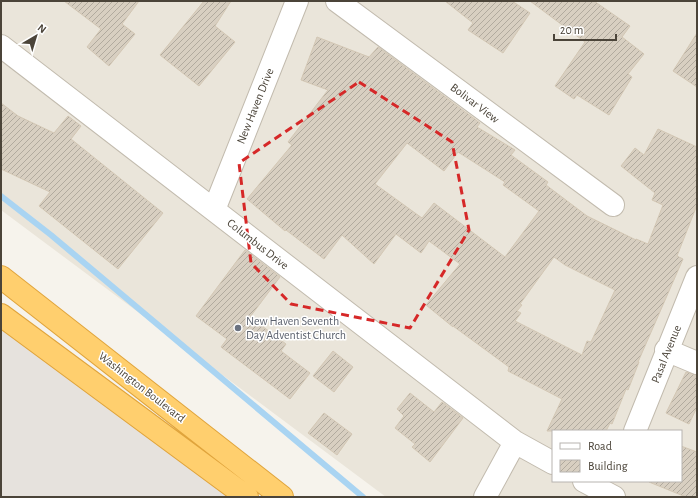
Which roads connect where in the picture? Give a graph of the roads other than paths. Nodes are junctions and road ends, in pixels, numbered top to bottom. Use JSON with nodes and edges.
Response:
{"nodes":[{"id":1,"x":297,"y":1,"type":"edge"},
{"id":2,"x":337,"y":1,"type":"edge"},
{"id":3,"x":1,"y":46,"type":"edge"},
{"id":4,"x":613,"y":205,"type":"dead end"},
{"id":5,"x":214,"y":210,"type":"junction"},
{"id":6,"x":1,"y":277,"type":"edge"},
{"id":7,"x":697,"y":277,"type":"edge"},
{"id":8,"x":1,"y":315,"type":"edge"},
{"id":9,"x":666,"y":350,"type":"junction"},
{"id":10,"x":697,"y":363,"type":"edge"},
{"id":11,"x":635,"y":430,"type":"edge"},
{"id":12,"x":515,"y":442,"type":"junction"},
{"id":13,"x":552,"y":462,"type":"edge"},
{"id":14,"x":587,"y":482,"type":"edge"},
{"id":15,"x":611,"y":491,"type":"edge"},
{"id":16,"x":247,"y":497,"type":"edge"},
{"id":17,"x":282,"y":497,"type":"edge"},
{"id":18,"x":485,"y":497,"type":"edge"}],
"edges":[{"from":1,"to":5,"type":"street","name":"New Haven Drive"},
{"from":2,"to":4,"type":"street","name":"Bolivar View"},
{"from":3,"to":5,"type":"street","name":"Columbus Drive"},
{"from":5,"to":12,"type":"street","name":"Columbus Drive"},
{"from":6,"to":17,"type":"highway","name":"Washington Boulevard"},
{"from":7,"to":9,"type":"street","name":"Pasal Avenue"},
{"from":8,"to":16,"type":"highway","name":"Washington Boulevard"},
{"from":9,"to":10,"type":"street"},
{"from":9,"to":11,"type":"street","name":"Pasal Avenue"},
{"from":12,"to":13,"type":"street","name":"Columbus Drive"},
{"from":12,"to":18,"type":"street"},
{"from":14,"to":15,"type":"street"}]}
